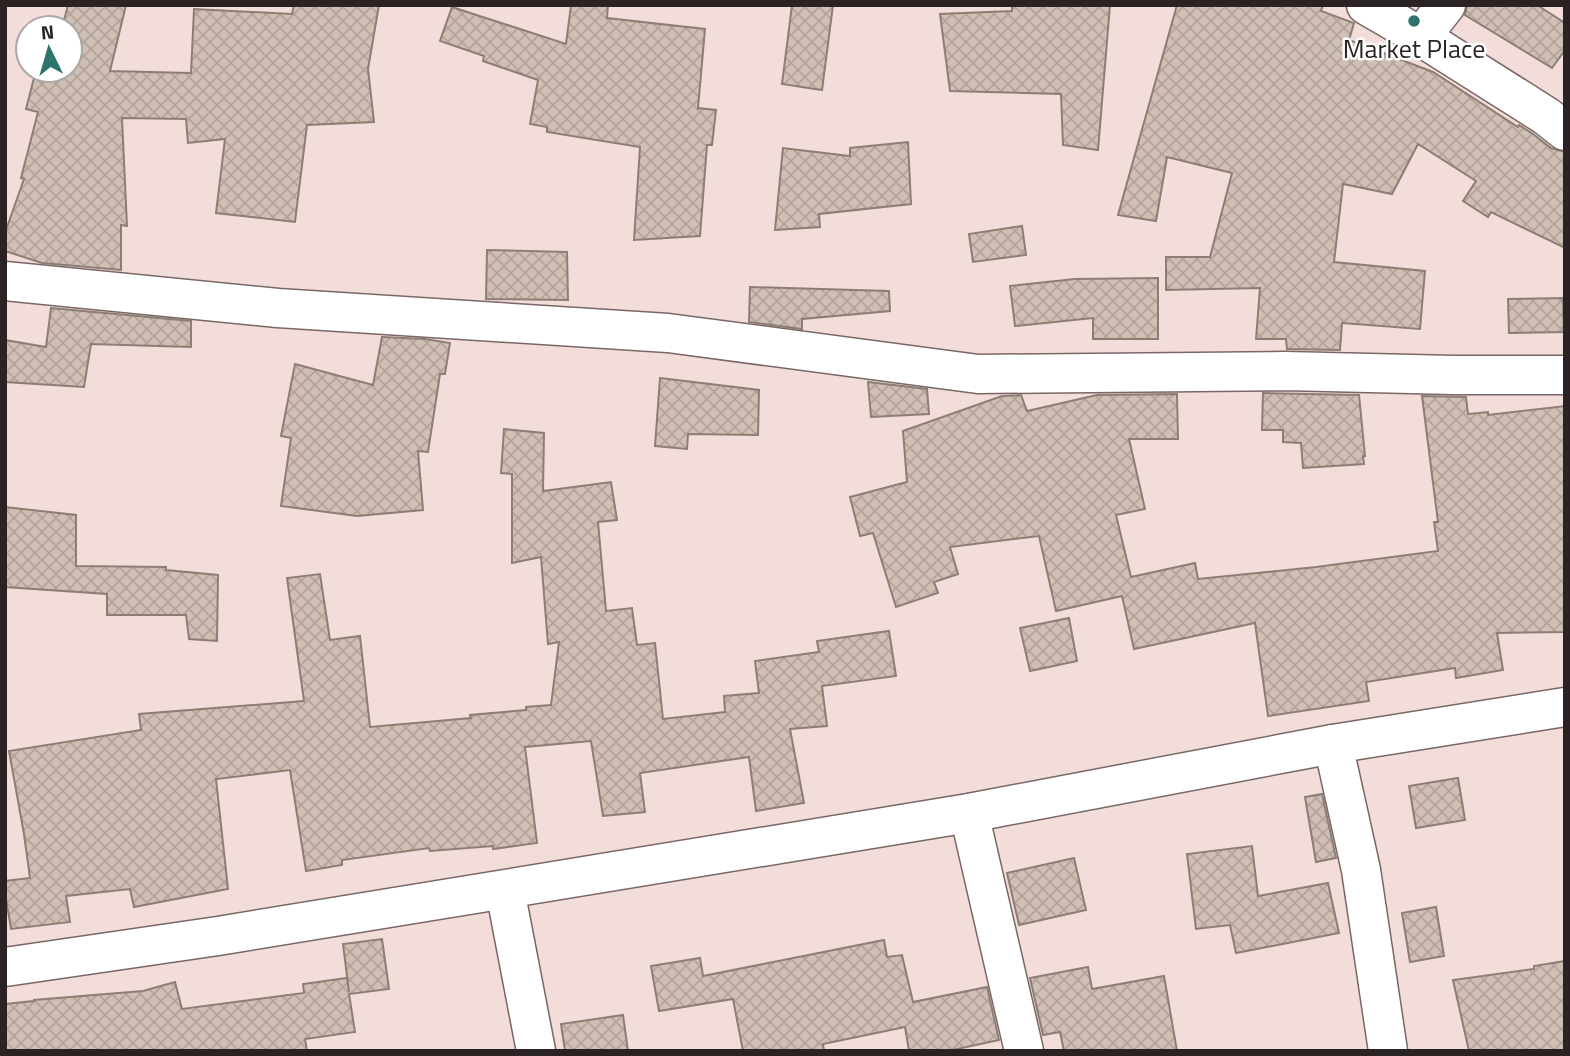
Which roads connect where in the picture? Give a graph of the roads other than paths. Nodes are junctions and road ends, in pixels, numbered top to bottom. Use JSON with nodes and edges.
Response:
{"nodes":[{"id":1,"x":1366,"y":5,"type":"edge"},
{"id":2,"x":1446,"y":5,"type":"edge"},
{"id":3,"x":1422,"y":37,"type":"junction"},
{"id":4,"x":1565,"y":131,"type":"edge"},
{"id":5,"x":5,"y":281,"type":"edge"},
{"id":6,"x":1565,"y":375,"type":"edge"},
{"id":7,"x":1565,"y":706,"type":"edge"},
{"id":8,"x":1333,"y":744,"type":"junction"},
{"id":9,"x":969,"y":813,"type":"junction"},
{"id":10,"x":505,"y":890,"type":"junction"},
{"id":11,"x":5,"y":967,"type":"edge"},
{"id":12,"x":536,"y":1051,"type":"edge"},
{"id":13,"x":1024,"y":1051,"type":"edge"},
{"id":14,"x":1388,"y":1051,"type":"edge"}],
"edges":[{"from":1,"to":3,"type":"main road"},
{"from":2,"to":3,"type":"main road"},
{"from":3,"to":4,"type":"main road"},
{"from":5,"to":6,"type":"main road"},
{"from":7,"to":8,"type":"main road"},
{"from":8,"to":9,"type":"main road"},
{"from":8,"to":14,"type":"main road"},
{"from":9,"to":10,"type":"main road"},
{"from":9,"to":13,"type":"main road"},
{"from":10,"to":11,"type":"main road"},
{"from":10,"to":12,"type":"main road"}]}
